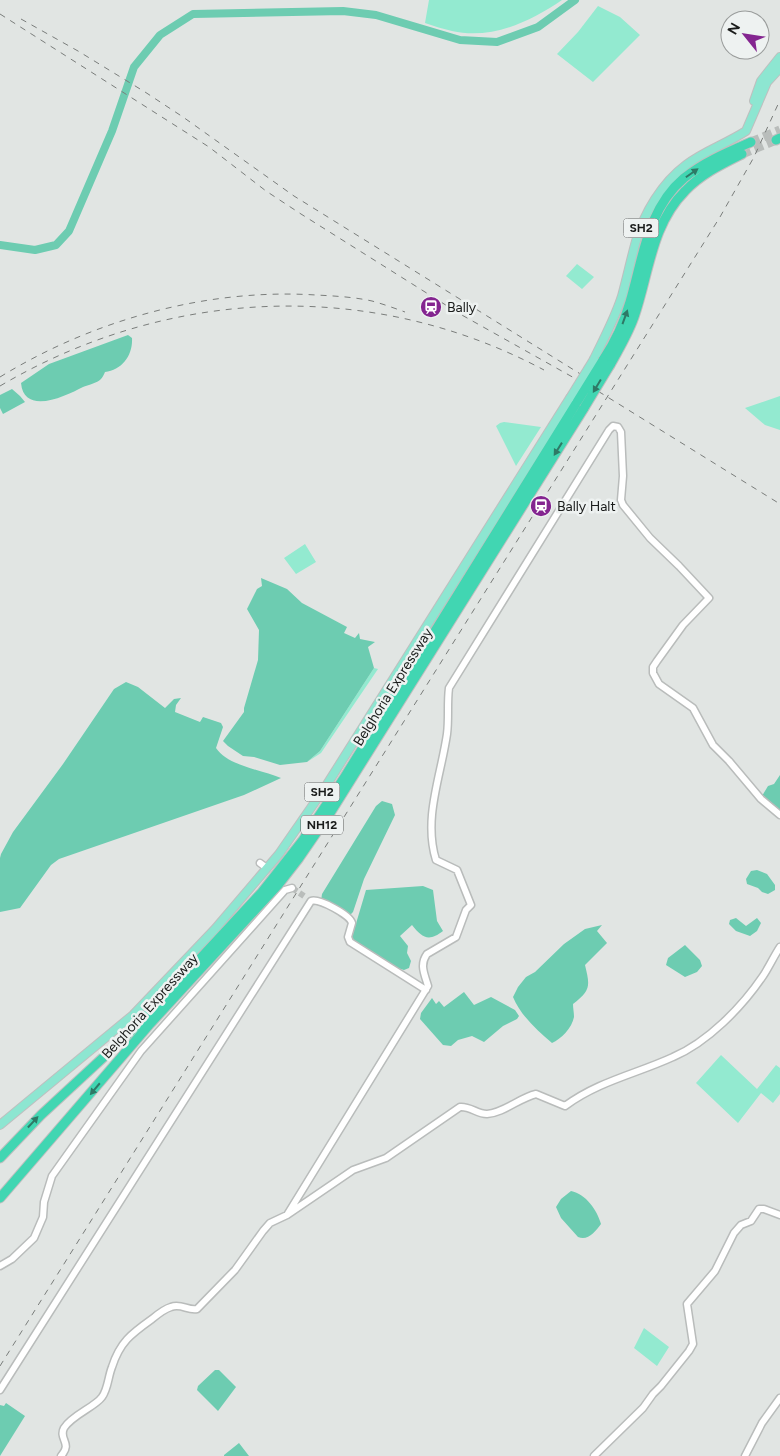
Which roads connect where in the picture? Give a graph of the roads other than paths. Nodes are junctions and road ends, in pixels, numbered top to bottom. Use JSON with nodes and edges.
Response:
{"nodes":[{"id":1,"x":780,"y":57,"type":"edge"},
{"id":2,"x":780,"y":68,"type":"edge"},
{"id":3,"x":753,"y":110,"type":"junction"},
{"id":4,"x":751,"y":142,"type":"tunnel mouth"},
{"id":5,"x":742,"y":154,"type":"tunnel mouth"},
{"id":6,"x":603,"y":361,"type":"junction"},
{"id":7,"x":577,"y":403,"type":"junction"},
{"id":8,"x":780,"y":815,"type":"edge"},
{"id":9,"x":285,"y":883,"type":"dead end"},
{"id":10,"x":304,"y":896,"type":"tunnel mouth"},
{"id":11,"x":311,"y":901,"type":"junction"},
{"id":12,"x":780,"y":947,"type":"edge"},
{"id":13,"x":426,"y":990,"type":"junction"},
{"id":14,"x":0,"y":1125,"type":"edge"},
{"id":15,"x":0,"y":1158,"type":"edge"},
{"id":16,"x":0,"y":1198,"type":"edge"},
{"id":17,"x":287,"y":1214,"type":"junction"},
{"id":18,"x":780,"y":1215,"type":"edge"},
{"id":19,"x":0,"y":1266,"type":"edge"},
{"id":20,"x":0,"y":1390,"type":"edge"},
{"id":21,"x":780,"y":1398,"type":"edge"},
{"id":22,"x":61,"y":1456,"type":"edge"},
{"id":23,"x":594,"y":1456,"type":"edge"},
{"id":24,"x":746,"y":1456,"type":"edge"}],
"edges":[{"from":1,"to":3,"type":"main road","number":"SH2"},
{"from":2,"to":3,"type":"main road","number":"SH2"},
{"from":3,"to":6,"type":"main road","number":"SH2"},
{"from":6,"to":4,"type":"highway","name":"Belghoria Expressway","number":"NH12","one_way":true},
{"from":5,"to":6,"type":"highway","name":"Belghoria Expressway","number":"NH12"},
{"from":6,"to":7,"type":"highway","name":"Belghoria Expressway","number":"NH12","bridge":true},
{"from":6,"to":7,"type":"main road","number":"SH2","bridge":true},
{"from":7,"to":14,"type":"main road","number":"SH2"},
{"from":15,"to":7,"type":"highway","name":"Belghoria Expressway","number":"NH12","one_way":true},
{"from":7,"to":16,"type":"highway","name":"Belghoria Expressway","number":"NH12","one_way":true},
{"from":8,"to":13,"type":"street"},
{"from":9,"to":19,"type":"street"},
{"from":10,"to":11,"type":"street"},
{"from":11,"to":13,"type":"street"},
{"from":11,"to":20,"type":"street"},
{"from":12,"to":17,"type":"street"},
{"from":13,"to":17,"type":"street"},
{"from":17,"to":22,"type":"street"},
{"from":18,"to":23,"type":"street"},
{"from":21,"to":24,"type":"street"}]}
